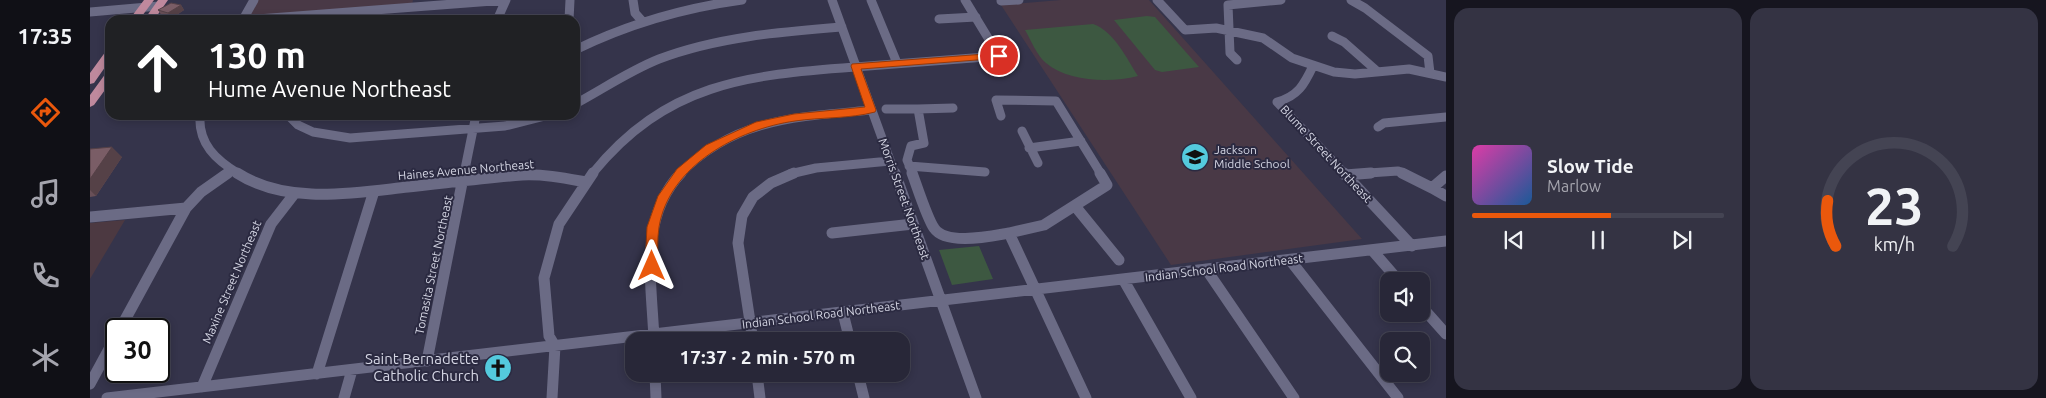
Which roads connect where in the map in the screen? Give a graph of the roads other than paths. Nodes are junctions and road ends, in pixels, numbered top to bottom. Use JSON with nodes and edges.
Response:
{"nodes":[{"id":1,"x":254,"y":0,"type":"edge"},
{"id":2,"x":506,"y":0,"type":"edge"},
{"id":3,"x":570,"y":0,"type":"edge"},
{"id":4,"x":633,"y":0,"type":"edge"},
{"id":5,"x":742,"y":0,"type":"edge"},
{"id":6,"x":832,"y":0,"type":"edge"},
{"id":7,"x":871,"y":0,"type":"edge"},
{"id":8,"x":966,"y":0,"type":"edge"},
{"id":9,"x":1019,"y":0,"type":"edge"},
{"id":10,"x":1157,"y":0,"type":"edge"},
{"id":11,"x":1281,"y":0,"type":"edge"},
{"id":12,"x":1351,"y":0,"type":"edge"},
{"id":13,"x":1001,"y":1,"type":"dead end"},
{"id":14,"x":445,"y":2,"type":"edge"},
{"id":15,"x":161,"y":3,"type":"edge"},
{"id":16,"x":146,"y":4,"type":"edge"},
{"id":17,"x":696,"y":4,"type":"edge"},
{"id":18,"x":380,"y":10,"type":"junction"},
{"id":19,"x":90,"y":12,"type":"edge"},
{"id":20,"x":138,"y":15,"type":"edge"},
{"id":21,"x":153,"y":15,"type":"edge"},
{"id":22,"x":245,"y":15,"type":"edge"},
{"id":23,"x":338,"y":15,"type":"edge"},
{"id":24,"x":378,"y":15,"type":"edge"},
{"id":25,"x":499,"y":15,"type":"edge"},
{"id":26,"x":569,"y":15,"type":"edge"},
{"id":27,"x":976,"y":17,"type":"junction"},
{"id":28,"x":939,"y":20,"type":"dead end"},
{"id":29,"x":643,"y":22,"type":"junction"},
{"id":30,"x":842,"y":27,"type":"junction"},
{"id":31,"x":1228,"y":30,"type":"junction"},
{"id":32,"x":1332,"y":36,"type":"dead end"},
{"id":33,"x":580,"y":42,"type":"edge"},
{"id":34,"x":584,"y":45,"type":"junction"},
{"id":35,"x":580,"y":47,"type":"edge"},
{"id":36,"x":105,"y":60,"type":"edge"},
{"id":37,"x":1237,"y":60,"type":"dead end"},
{"id":38,"x":896,"y":63,"type":"junction"},
{"id":39,"x":856,"y":66,"type":"junction"},
{"id":40,"x":1312,"y":66,"type":"junction"},
{"id":41,"x":1378,"y":72,"type":"junction"},
{"id":42,"x":1430,"y":73,"type":"junction"},
{"id":43,"x":1446,"y":77,"type":"edge"},
{"id":44,"x":90,"y":81,"type":"edge"},
{"id":45,"x":105,"y":82,"type":"edge"},
{"id":46,"x":580,"y":101,"type":"edge"},
{"id":47,"x":90,"y":103,"type":"edge"},
{"id":48,"x":886,"y":108,"type":"dead end"},
{"id":49,"x":952,"y":108,"type":"dead end"},
{"id":50,"x":918,"y":109,"type":"junction"},
{"id":51,"x":871,"y":110,"type":"junction"},
{"id":52,"x":1001,"y":116,"type":"dead end"},
{"id":53,"x":1446,"y":117,"type":"edge"},
{"id":54,"x":200,"y":120,"type":"edge"},
{"id":55,"x":293,"y":120,"type":"edge"},
{"id":56,"x":475,"y":120,"type":"edge"},
{"id":57,"x":529,"y":120,"type":"edge"},
{"id":58,"x":1378,"y":127,"type":"dead end"},
{"id":59,"x":473,"y":129,"type":"junction"},
{"id":60,"x":1022,"y":132,"type":"dead end"},
{"id":61,"x":1081,"y":141,"type":"junction"},
{"id":62,"x":1028,"y":148,"type":"junction"},
{"id":63,"x":890,"y":161,"type":"junction"},
{"id":64,"x":1038,"y":163,"type":"dead end"},
{"id":65,"x":909,"y":166,"type":"junction"},
{"id":66,"x":231,"y":171,"type":"junction"},
{"id":67,"x":985,"y":172,"type":"dead end"},
{"id":68,"x":1345,"y":176,"type":"junction"},
{"id":69,"x":1446,"y":176,"type":"edge"},
{"id":70,"x":464,"y":182,"type":"junction"},
{"id":71,"x":586,"y":182,"type":"junction"},
{"id":72,"x":1432,"y":188,"type":"junction"},
{"id":73,"x":374,"y":191,"type":"junction"},
{"id":74,"x":295,"y":193,"type":"junction"},
{"id":75,"x":1446,"y":196,"type":"edge"},
{"id":76,"x":1075,"y":206,"type":"junction"},
{"id":77,"x":186,"y":208,"type":"junction"},
{"id":78,"x":90,"y":217,"type":"edge"},
{"id":79,"x":913,"y":224,"type":"junction"},
{"id":80,"x":832,"y":233,"type":"dead end"},
{"id":81,"x":1009,"y":234,"type":"junction"},
{"id":82,"x":1446,"y":242,"type":"edge"},
{"id":83,"x":1412,"y":246,"type":"junction"},
{"id":84,"x":1372,"y":250,"type":"junction"},
{"id":85,"x":1119,"y":260,"type":"dead end"},
{"id":86,"x":1290,"y":260,"type":"junction"},
{"id":87,"x":1206,"y":270,"type":"junction"},
{"id":88,"x":1391,"y":272,"type":"edge"},
{"id":89,"x":1123,"y":280,"type":"junction"},
{"id":90,"x":1035,"y":290,"type":"junction"},
{"id":91,"x":940,"y":300,"type":"junction"},
{"id":92,"x":843,"y":313,"type":"junction"},
{"id":93,"x":1430,"y":316,"type":"edge"},
{"id":94,"x":126,"y":318,"type":"edge"},
{"id":95,"x":750,"y":323,"type":"junction"},
{"id":96,"x":654,"y":332,"type":"edge"},
{"id":97,"x":692,"y":332,"type":"edge"},
{"id":98,"x":751,"y":332,"type":"edge"},
{"id":99,"x":848,"y":332,"type":"edge"},
{"id":100,"x":1446,"y":334,"type":"edge"},
{"id":101,"x":625,"y":340,"type":"edge"},
{"id":102,"x":555,"y":346,"type":"junction"},
{"id":103,"x":105,"y":356,"type":"edge"},
{"id":104,"x":427,"y":361,"type":"junction"},
{"id":105,"x":352,"y":370,"type":"junction"},
{"id":106,"x":317,"y":374,"type":"junction"},
{"id":107,"x":655,"y":382,"type":"edge"},
{"id":108,"x":758,"y":382,"type":"edge"},
{"id":109,"x":860,"y":382,"type":"edge"},
{"id":110,"x":90,"y":384,"type":"edge"},
{"id":111,"x":202,"y":387,"type":"junction"},
{"id":112,"x":146,"y":396,"type":"edge"},
{"id":113,"x":107,"y":398,"type":"edge"},
{"id":114,"x":344,"y":398,"type":"edge"},
{"id":115,"x":552,"y":398,"type":"edge"},
{"id":116,"x":656,"y":398,"type":"edge"},
{"id":117,"x":760,"y":398,"type":"edge"},
{"id":118,"x":864,"y":398,"type":"edge"},
{"id":119,"x":976,"y":398,"type":"edge"},
{"id":120,"x":1086,"y":398,"type":"edge"},
{"id":121,"x":1191,"y":398,"type":"edge"},
{"id":122,"x":1294,"y":398,"type":"edge"},
{"id":123,"x":1398,"y":398,"type":"edge"}],
"edges":[{"from":1,"to":22,"type":"street"},
{"from":2,"to":14,"type":"street"},
{"from":2,"to":25,"type":"street"},
{"from":3,"to":26,"type":"street"},
{"from":4,"to":29,"type":"street"},
{"from":5,"to":17,"type":"street"},
{"from":6,"to":30,"type":"street","name":"Morris Street Northeast"},
{"from":7,"to":38,"type":"street"},
{"from":8,"to":27,"type":"street"},
{"from":9,"to":13,"type":"street"},
{"from":10,"to":31,"type":"street"},
{"from":11,"to":31,"type":"street"},
{"from":12,"to":42,"type":"street"},
{"from":14,"to":18,"type":"street"},
{"from":15,"to":16,"type":"street"},
{"from":15,"to":21,"type":"main road"},
{"from":16,"to":19,"type":"street"},
{"from":16,"to":20,"type":"main road"},
{"from":17,"to":29,"type":"street"},
{"from":18,"to":23,"type":"street"},
{"from":18,"to":24,"type":"street"},
{"from":27,"to":28,"type":"street"},
{"from":27,"to":38,"type":"street"},
{"from":29,"to":34,"type":"street"},
{"from":30,"to":39,"type":"street","name":"Morris Street Northeast"},
{"from":30,"to":46,"type":"street"},
{"from":31,"to":37,"type":"street"},
{"from":31,"to":40,"type":"street"},
{"from":32,"to":41,"type":"street"},
{"from":33,"to":34,"type":"street"},
{"from":34,"to":35,"type":"street"},
{"from":36,"to":44,"type":"main road"},
{"from":38,"to":39,"type":"street"},
{"from":39,"to":51,"type":"street","name":"Morris Street Northeast"},
{"from":39,"to":71,"type":"street"},
{"from":40,"to":41,"type":"street"},
{"from":40,"to":68,"type":"street","name":"Blume Street Northeast"},
{"from":41,"to":42,"type":"street"},
{"from":42,"to":43,"type":"street"},
{"from":45,"to":47,"type":"main road"},
{"from":48,"to":50,"type":"street"},
{"from":49,"to":50,"type":"street"},
{"from":50,"to":65,"type":"street"},
{"from":51,"to":63,"type":"street","name":"Morris Street Northeast"},
{"from":51,"to":96,"type":"street"},
{"from":52,"to":61,"type":"street"},
{"from":53,"to":58,"type":"street"},
{"from":54,"to":66,"type":"street","name":"Haines Avenue Northeast"},
{"from":55,"to":59,"type":"street"},
{"from":56,"to":59,"type":"street","name":"Tomasita Street Northeast"},
{"from":57,"to":59,"type":"street"},
{"from":59,"to":70,"type":"street","name":"Tomasita Street Northeast"},
{"from":60,"to":62,"type":"street"},
{"from":61,"to":62,"type":"street"},
{"from":61,"to":76,"type":"street"},
{"from":62,"to":64,"type":"street"},
{"from":63,"to":79,"type":"street","name":"Morris Street Northeast"},
{"from":63,"to":95,"type":"street"},
{"from":65,"to":67,"type":"street"},
{"from":65,"to":81,"type":"street"},
{"from":66,"to":74,"type":"street","name":"Haines Avenue Northeast"},
{"from":66,"to":77,"type":"street"},
{"from":68,"to":72,"type":"street"},
{"from":68,"to":83,"type":"street","name":"Blume Street Northeast"},
{"from":69,"to":72,"type":"street"},
{"from":70,"to":71,"type":"street","name":"Haines Avenue Northeast"},
{"from":70,"to":73,"type":"street","name":"Haines Avenue Northeast"},
{"from":70,"to":104,"type":"street","name":"Tomasita Street Northeast"},
{"from":71,"to":102,"type":"street"},
{"from":72,"to":75,"type":"street"},
{"from":73,"to":74,"type":"street","name":"Haines Avenue Northeast"},
{"from":73,"to":106,"type":"street"},
{"from":74,"to":111,"type":"street","name":"Maxine Street Northeast"},
{"from":76,"to":81,"type":"street"},
{"from":76,"to":85,"type":"street"},
{"from":77,"to":78,"type":"street"},
{"from":77,"to":94,"type":"street"},
{"from":79,"to":80,"type":"street"},
{"from":79,"to":91,"type":"street","name":"Morris Street Northeast"},
{"from":81,"to":90,"type":"street"},
{"from":82,"to":83,"type":"street","name":"Indian School Road Northeast"},
{"from":83,"to":84,"type":"street","name":"Indian School Road Northeast"},
{"from":84,"to":86,"type":"street","name":"Indian School Road Northeast"},
{"from":84,"to":88,"type":"street"},
{"from":86,"to":87,"type":"street","name":"Indian School Road Northeast"},
{"from":86,"to":123,"type":"street"},
{"from":87,"to":89,"type":"street","name":"Indian School Road Northeast"},
{"from":87,"to":122,"type":"street"},
{"from":89,"to":90,"type":"street","name":"Indian School Road Northeast"},
{"from":89,"to":121,"type":"street"},
{"from":90,"to":91,"type":"street","name":"Indian School Road Northeast"},
{"from":90,"to":120,"type":"street"},
{"from":91,"to":92,"type":"street","name":"Indian School Road Northeast"},
{"from":91,"to":119,"type":"street","name":"Morris Street Northeast"},
{"from":92,"to":95,"type":"street","name":"Indian School Road Northeast"},
{"from":92,"to":99,"type":"street"},
{"from":93,"to":100,"type":"street"},
{"from":95,"to":97,"type":"street","name":"Indian School Road Northeast"},
{"from":95,"to":98,"type":"street"},
{"from":101,"to":102,"type":"street","name":"Indian School Road Northeast"},
{"from":102,"to":104,"type":"street","name":"Indian School Road Northeast"},
{"from":102,"to":115,"type":"street"},
{"from":103,"to":110,"type":"street"},
{"from":104,"to":105,"type":"street","name":"Indian School Road Northeast"},
{"from":105,"to":106,"type":"street","name":"Indian School Road Northeast"},
{"from":105,"to":114,"type":"street"},
{"from":106,"to":111,"type":"street","name":"Indian School Road Northeast"},
{"from":107,"to":116,"type":"street"},
{"from":108,"to":117,"type":"street"},
{"from":109,"to":118,"type":"street"},
{"from":111,"to":112,"type":"street","name":"Indian School Road Northeast"},
{"from":112,"to":113,"type":"street","name":"Indian School Road Northeast"}]}
